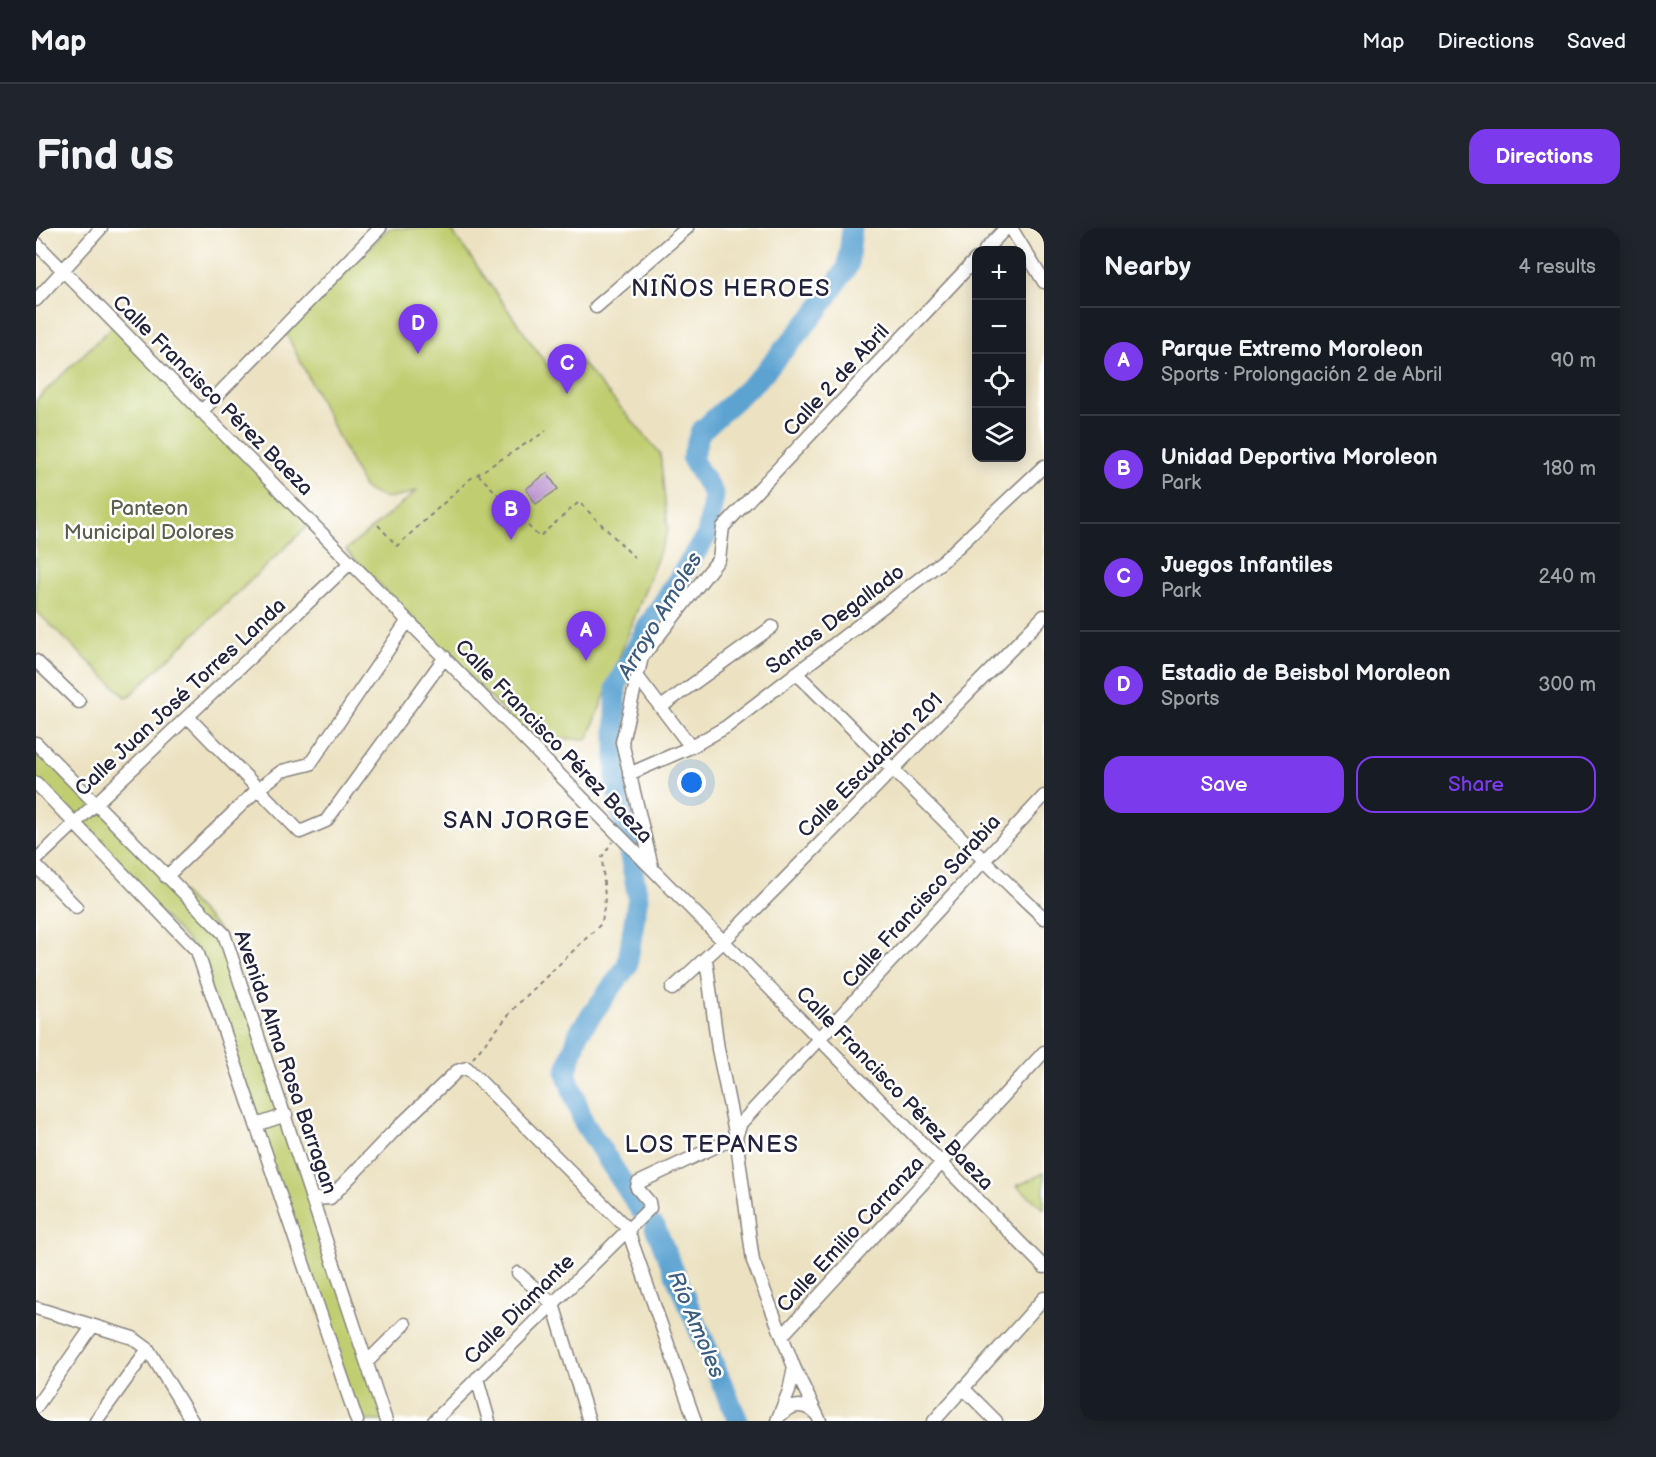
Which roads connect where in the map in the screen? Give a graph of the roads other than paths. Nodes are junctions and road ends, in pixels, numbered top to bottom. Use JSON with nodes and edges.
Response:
{"nodes":[{"id":1,"x":101,"y":228,"type":"edge"},
{"id":2,"x":380,"y":228,"type":"edge"},
{"id":3,"x":687,"y":228,"type":"edge"},
{"id":4,"x":1006,"y":228,"type":"edge"},
{"id":5,"x":1011,"y":228,"type":"edge"},
{"id":6,"x":36,"y":243,"type":"edge"},
{"id":7,"x":989,"y":246,"type":"edge"},
{"id":8,"x":972,"y":263,"type":"edge"},
{"id":9,"x":62,"y":270,"type":"junction"},
{"id":10,"x":1044,"y":282,"type":"edge"},
{"id":11,"x":36,"y":300,"type":"edge"},
{"id":12,"x":596,"y":307,"type":"dead end"},
{"id":13,"x":201,"y":412,"type":"junction"},
{"id":14,"x":1044,"y":466,"type":"edge"},
{"id":15,"x":350,"y":563,"type":"junction"},
{"id":16,"x":1044,"y":616,"type":"edge"},
{"id":17,"x":407,"y":622,"type":"junction"},
{"id":18,"x":772,"y":627,"type":"dead end"},
{"id":19,"x":445,"y":657,"type":"junction"},
{"id":20,"x":36,"y":661,"type":"edge"},
{"id":21,"x":796,"y":673,"type":"junction"},
{"id":22,"x":637,"y":676,"type":"junction"},
{"id":23,"x":79,"y":702,"type":"dead end"},
{"id":24,"x":661,"y":707,"type":"junction"},
{"id":25,"x":188,"y":717,"type":"junction"},
{"id":26,"x":36,"y":743,"type":"edge"},
{"id":27,"x":691,"y":747,"type":"junction"},
{"id":28,"x":894,"y":768,"type":"junction"},
{"id":29,"x":629,"y":774,"type":"junction"},
{"id":30,"x":36,"y":783,"type":"edge"},
{"id":31,"x":258,"y":789,"type":"junction"},
{"id":32,"x":1044,"y":796,"type":"edge"},
{"id":33,"x":94,"y":804,"type":"junction"},
{"id":34,"x":74,"y":823,"type":"junction"},
{"id":35,"x":36,"y":860,"type":"edge"},
{"id":36,"x":984,"y":862,"type":"junction"},
{"id":37,"x":36,"y":866,"type":"edge"},
{"id":38,"x":651,"y":867,"type":"junction"},
{"id":39,"x":166,"y":877,"type":"junction"},
{"id":40,"x":76,"y":907,"type":"dead end"},
{"id":41,"x":1044,"y":918,"type":"edge"},
{"id":42,"x":725,"y":940,"type":"junction"},
{"id":43,"x":706,"y":959,"type":"junction"},
{"id":44,"x":672,"y":988,"type":"dead end"},
{"id":45,"x":821,"y":1040,"type":"junction"},
{"id":46,"x":1044,"y":1052,"type":"edge"},
{"id":47,"x":286,"y":1115,"type":"junction"},
{"id":48,"x":256,"y":1125,"type":"junction"},
{"id":49,"x":736,"y":1137,"type":"junction"},
{"id":50,"x":941,"y":1164,"type":"junction"},
{"id":51,"x":313,"y":1199,"type":"junction"},
{"id":52,"x":629,"y":1226,"type":"junction"},
{"id":53,"x":1044,"y":1267,"type":"edge"},
{"id":54,"x":518,"y":1273,"type":"dead end"},
{"id":55,"x":1044,"y":1298,"type":"edge"},
{"id":56,"x":553,"y":1304,"type":"junction"},
{"id":57,"x":36,"y":1308,"type":"edge"},
{"id":58,"x":405,"y":1324,"type":"dead end"},
{"id":59,"x":92,"y":1327,"type":"junction"},
{"id":60,"x":782,"y":1336,"type":"junction"},
{"id":61,"x":148,"y":1349,"type":"junction"},
{"id":62,"x":367,"y":1362,"type":"junction"},
{"id":63,"x":794,"y":1367,"type":"junction"},
{"id":64,"x":477,"y":1378,"type":"junction"},
{"id":65,"x":963,"y":1388,"type":"junction"},
{"id":66,"x":36,"y":1407,"type":"edge"},
{"id":67,"x":819,"y":1419,"type":"edge"},
{"id":68,"x":777,"y":1420,"type":"edge"},
{"id":69,"x":96,"y":1421,"type":"edge"},
{"id":70,"x":192,"y":1421,"type":"edge"},
{"id":71,"x":357,"y":1421,"type":"edge"},
{"id":72,"x":386,"y":1421,"type":"edge"},
{"id":73,"x":434,"y":1421,"type":"edge"},
{"id":74,"x":489,"y":1421,"type":"edge"},
{"id":75,"x":589,"y":1421,"type":"edge"},
{"id":76,"x":695,"y":1421,"type":"edge"},
{"id":77,"x":934,"y":1421,"type":"edge"},
{"id":78,"x":996,"y":1421,"type":"edge"}],
"edges":[{"from":1,"to":9,"type":"street"},
{"from":2,"to":13,"type":"street"},
{"from":3,"to":12,"type":"street"},
{"from":4,"to":7,"type":"street"},
{"from":5,"to":10,"type":"street"},
{"from":6,"to":9,"type":"street","name":"Calle Francisco Pérez Baeza"},
{"from":8,"to":22,"type":"street","name":"Calle 2 de Abril"},
{"from":9,"to":11,"type":"street"},
{"from":9,"to":13,"type":"street","name":"Calle Francisco Pérez Baeza"},
{"from":13,"to":15,"type":"street","name":"Calle Francisco Pérez Baeza"},
{"from":14,"to":21,"type":"street","name":"Santos Degallado"},
{"from":15,"to":17,"type":"street","name":"Calle Francisco Pérez Baeza"},
{"from":15,"to":25,"type":"street","name":"Calle Juan José Torres Landa"},
{"from":16,"to":28,"type":"street","name":"Calle Escuadrón 201"},
{"from":17,"to":19,"type":"street","name":"Calle Francisco Pérez Baeza"},
{"from":17,"to":31,"type":"street"},
{"from":18,"to":24,"type":"street"},
{"from":19,"to":31,"type":"street"},
{"from":19,"to":38,"type":"street","name":"Calle Francisco Pérez Baeza"},
{"from":20,"to":23,"type":"street"},
{"from":21,"to":27,"type":"street","name":"Santos Degallado"},
{"from":21,"to":28,"type":"street"},
{"from":22,"to":24,"type":"street"},
{"from":22,"to":29,"type":"street"},
{"from":24,"to":27,"type":"street"},
{"from":25,"to":31,"type":"street"},
{"from":25,"to":33,"type":"street","name":"Calle Juan José Torres Landa"},
{"from":26,"to":33,"type":"street","name":"Avenida Alma Rosa Barragan"},
{"from":27,"to":29,"type":"street","name":"Santos Degallado"},
{"from":28,"to":36,"type":"street"},
{"from":28,"to":42,"type":"street","name":"Calle Escuadrón 201"},
{"from":29,"to":38,"type":"street"},
{"from":30,"to":34,"type":"street"},
{"from":31,"to":39,"type":"street"},
{"from":32,"to":36,"type":"street","name":"Calle Francisco Sarabia"},
{"from":33,"to":34,"type":"street","name":"Calle Juan José Torres Landa"},
{"from":33,"to":39,"type":"street","name":"Avenida Alma Rosa Barragan"},
{"from":34,"to":35,"type":"street","name":"Calle Juan José Torres Landa"},
{"from":34,"to":48,"type":"street"},
{"from":36,"to":41,"type":"street"},
{"from":36,"to":45,"type":"street","name":"Calle Francisco Sarabia"},
{"from":37,"to":40,"type":"street"},
{"from":38,"to":42,"type":"street","name":"Calle Francisco Pérez Baeza"},
{"from":39,"to":47,"type":"street","name":"Avenida Alma Rosa Barragan"},
{"from":42,"to":43,"type":"street","name":"Calle Escuadrón 201"},
{"from":42,"to":45,"type":"street","name":"Calle Francisco Pérez Baeza"},
{"from":43,"to":44,"type":"street","name":"Calle Escuadrón 201"},
{"from":43,"to":49,"type":"street"},
{"from":45,"to":49,"type":"street","name":"Calle Francisco Sarabia"},
{"from":45,"to":50,"type":"street","name":"Calle Francisco Pérez Baeza"},
{"from":46,"to":50,"type":"street","name":"Calle Emilio Carranza"},
{"from":47,"to":48,"type":"street"},
{"from":47,"to":51,"type":"street","name":"Avenida Alma Rosa Barragan"},
{"from":48,"to":71,"type":"street"},
{"from":49,"to":52,"type":"street","name":"Calle Diamante"},
{"from":49,"to":60,"type":"street"},
{"from":50,"to":53,"type":"street","name":"Calle Francisco Pérez Baeza"},
{"from":50,"to":60,"type":"street","name":"Calle Emilio Carranza"},
{"from":51,"to":52,"type":"street"},
{"from":51,"to":62,"type":"street","name":"Avenida Alma Rosa Barragan"},
{"from":52,"to":56,"type":"street","name":"Calle Diamante"},
{"from":52,"to":76,"type":"street"},
{"from":54,"to":56,"type":"street"},
{"from":55,"to":65,"type":"street"},
{"from":56,"to":64,"type":"street","name":"Calle Diamante"},
{"from":56,"to":75,"type":"street"},
{"from":57,"to":59,"type":"street"},
{"from":58,"to":62,"type":"street"},
{"from":59,"to":61,"type":"street"},
{"from":59,"to":66,"type":"street"},
{"from":60,"to":63,"type":"street"},
{"from":61,"to":69,"type":"street"},
{"from":61,"to":70,"type":"street"},
{"from":62,"to":72,"type":"street","name":"Avenida Alma Rosa Barragan"},
{"from":63,"to":67,"type":"street"},
{"from":63,"to":68,"type":"street"},
{"from":64,"to":73,"type":"street","name":"Calle Diamante"},
{"from":64,"to":74,"type":"street"},
{"from":65,"to":77,"type":"street"},
{"from":65,"to":78,"type":"street"},
{"from":67,"to":68,"type":"street"}]}
